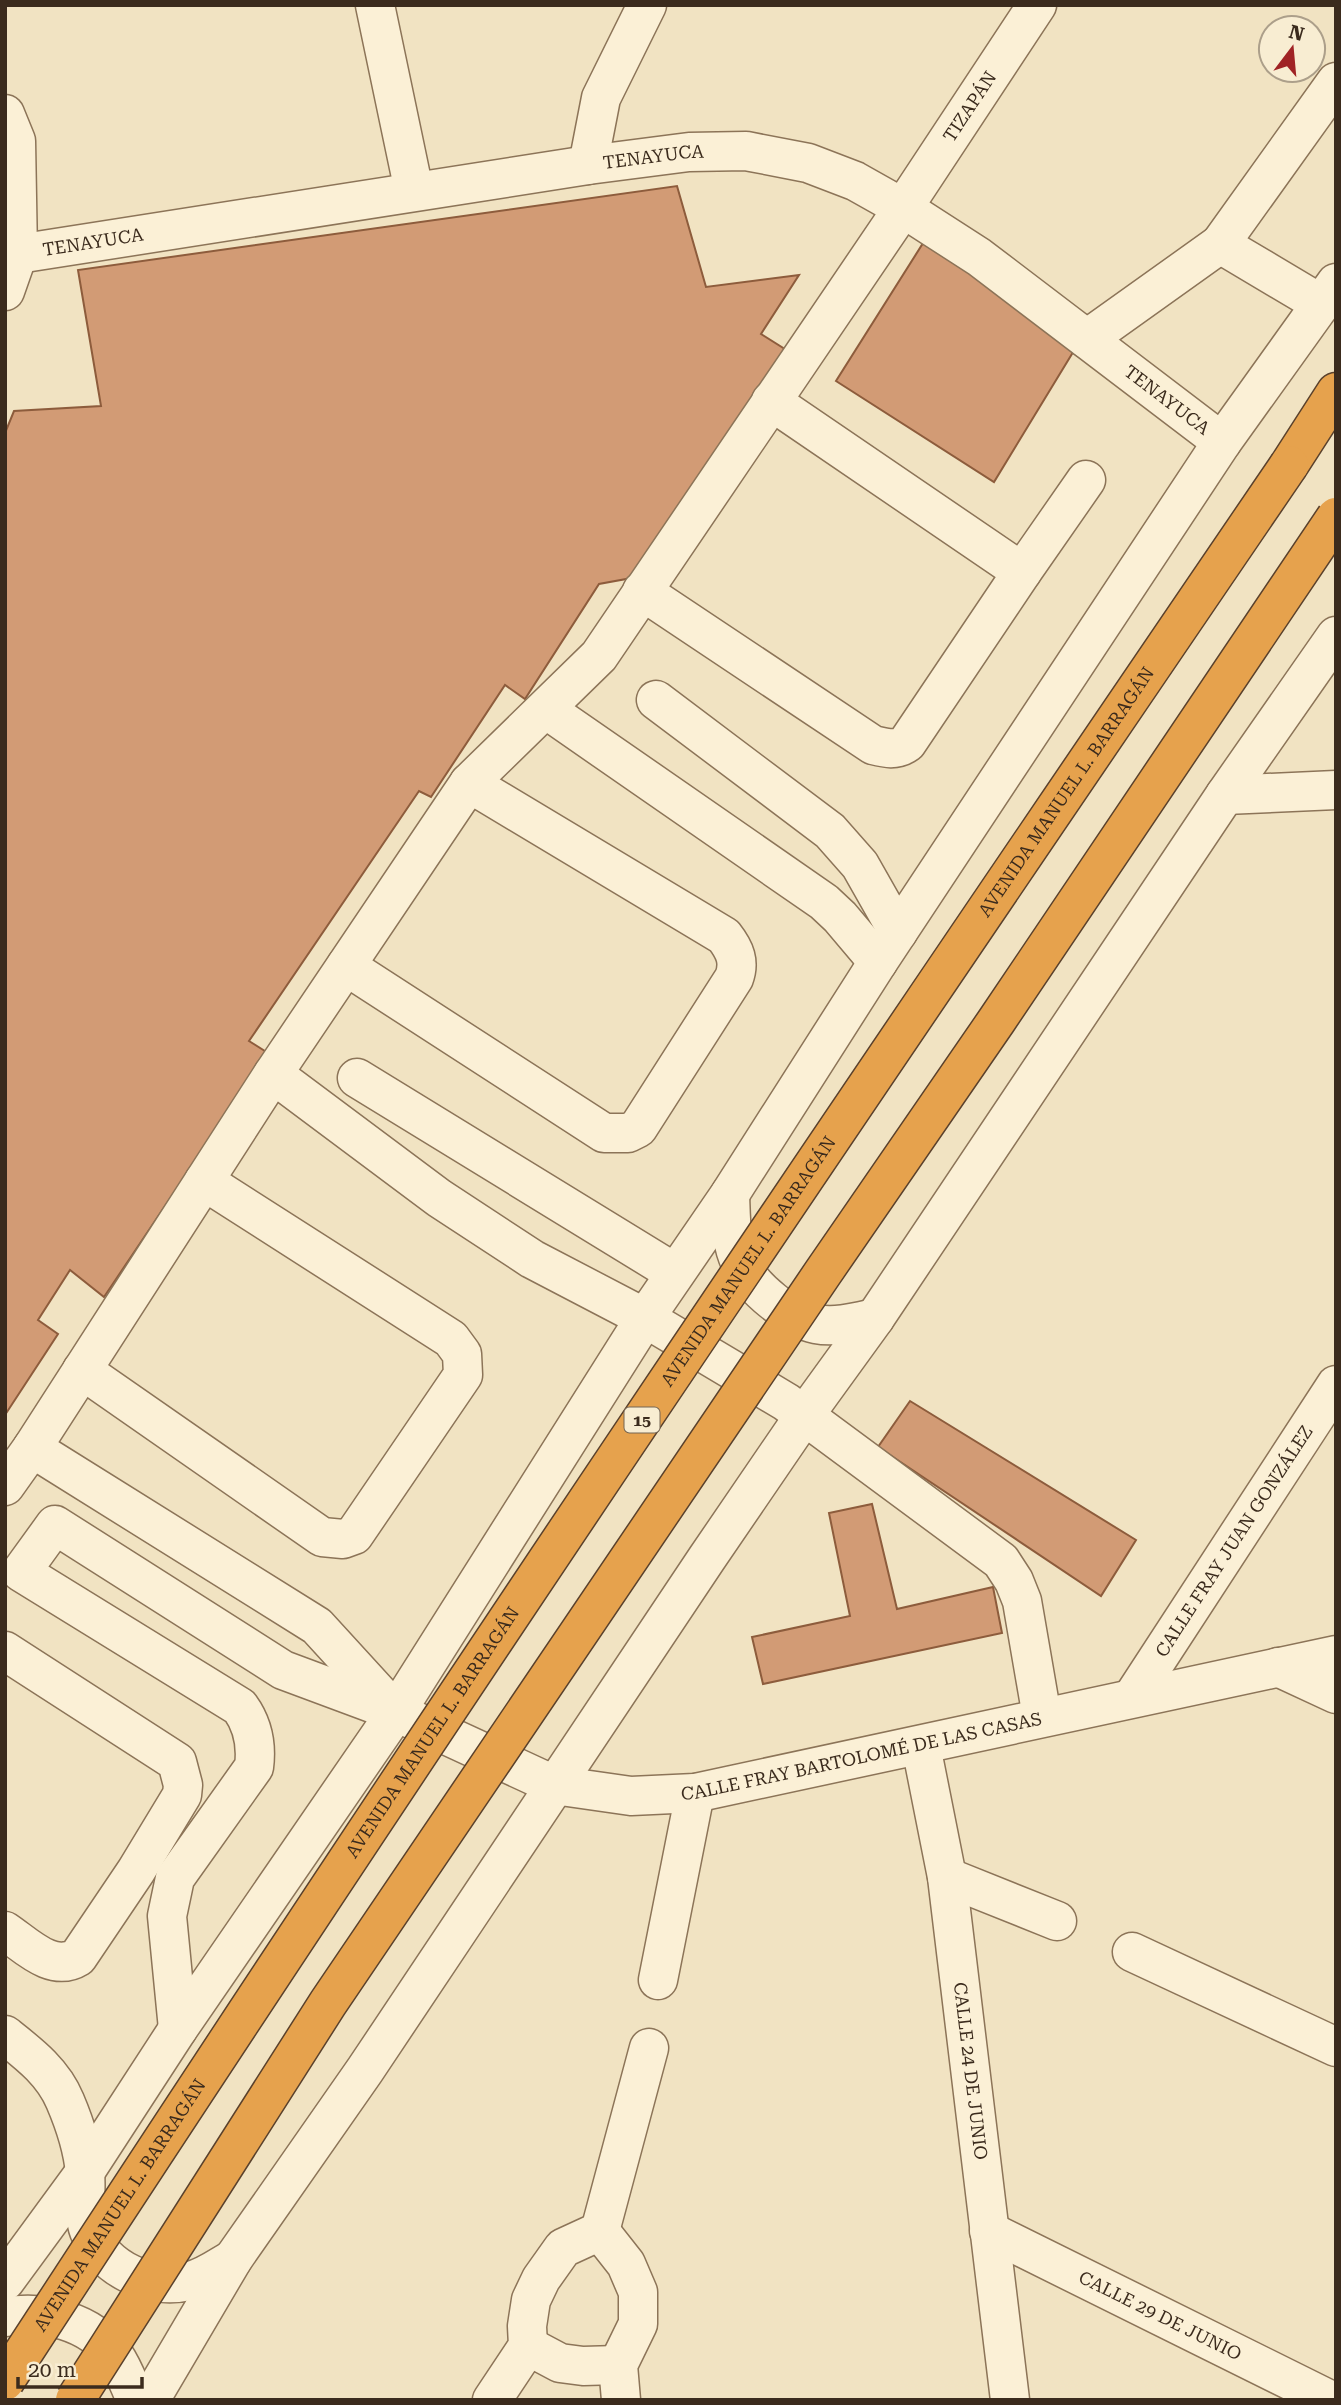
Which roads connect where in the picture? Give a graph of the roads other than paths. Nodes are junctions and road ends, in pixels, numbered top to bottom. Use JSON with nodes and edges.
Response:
{"nodes":[{"id":1,"x":375,"y":5,"type":"edge"},
{"id":2,"x":647,"y":5,"type":"edge"},
{"id":3,"x":1037,"y":5,"type":"edge"},
{"id":4,"x":1336,"y":82,"type":"edge"},
{"id":5,"x":5,"y":114,"type":"edge"},
{"id":6,"x":589,"y":165,"type":"junction"},
{"id":7,"x":414,"y":191,"type":"junction"},
{"id":8,"x":903,"y":208,"type":"junction"},
{"id":9,"x":1220,"y":244,"type":"junction"},
{"id":10,"x":12,"y":255,"type":"edge"},
{"id":11,"x":5,"y":291,"type":"edge"},
{"id":12,"x":1328,"y":294,"type":"edge"},
{"id":13,"x":1087,"y":339,"type":"junction"},
{"id":14,"x":1336,"y":392,"type":"edge"},
{"id":15,"x":771,"y":401,"type":"junction"},
{"id":16,"x":1222,"y":442,"type":"junction"},
{"id":17,"x":1086,"y":480,"type":"dead end"},
{"id":18,"x":1336,"y":517,"type":"edge"},
{"id":19,"x":1022,"y":572,"type":"junction"},
{"id":20,"x":642,"y":591,"type":"junction"},
{"id":21,"x":1336,"y":636,"type":"edge"},
{"id":22,"x":656,"y":700,"type":"dead end"},
{"id":23,"x":547,"y":710,"type":"junction"},
{"id":24,"x":469,"y":783,"type":"junction"},
{"id":25,"x":1336,"y":790,"type":"edge"},
{"id":26,"x":1225,"y":795,"type":"junction"},
{"id":27,"x":888,"y":947,"type":"junction"},
{"id":28,"x":346,"y":966,"type":"junction"},
{"id":29,"x":273,"y":1074,"type":"junction"},
{"id":30,"x":357,"y":1078,"type":"dead end"},
{"id":31,"x":204,"y":1181,"type":"junction"},
{"id":32,"x":730,"y":1194,"type":"junction"},
{"id":33,"x":674,"y":1273,"type":"junction"},
{"id":34,"x":645,"y":1318,"type":"junction"},
{"id":35,"x":875,"y":1318,"type":"junction"},
{"id":36,"x":82,"y":1370,"type":"junction"},
{"id":37,"x":1336,"y":1385,"type":"edge"},
{"id":38,"x":804,"y":1416,"type":"junction"},
{"id":39,"x":32,"y":1448,"type":"junction"},
{"id":40,"x":5,"y":1486,"type":"edge"},
{"id":41,"x":5,"y":1650,"type":"edge"},
{"id":42,"x":1336,"y":1655,"type":"edge"},
{"id":43,"x":1278,"y":1667,"type":"junction"},
{"id":44,"x":1336,"y":1694,"type":"edge"},
{"id":45,"x":1132,"y":1698,"type":"junction"},
{"id":46,"x":396,"y":1712,"type":"junction"},
{"id":47,"x":1042,"y":1717,"type":"junction"},
{"id":48,"x":921,"y":1746,"type":"junction"},
{"id":49,"x":554,"y":1785,"type":"junction"},
{"id":50,"x":695,"y":1793,"type":"junction"},
{"id":51,"x":947,"y":1877,"type":"junction"},
{"id":52,"x":1057,"y":1921,"type":"dead end"},
{"id":53,"x":5,"y":1931,"type":"edge"},
{"id":54,"x":1132,"y":1952,"type":"dead end"},
{"id":55,"x":659,"y":1980,"type":"dead end"},
{"id":56,"x":178,"y":2029,"type":"junction"},
{"id":57,"x":5,"y":2035,"type":"edge"},
{"id":58,"x":1336,"y":2047,"type":"edge"},
{"id":59,"x":649,"y":2048,"type":"dead end"},
{"id":60,"x":85,"y":2172,"type":"junction"},
{"id":61,"x":600,"y":2231,"type":"junction"},
{"id":62,"x":989,"y":2231,"type":"junction"},
{"id":63,"x":233,"y":2259,"type":"junction"},
{"id":64,"x":5,"y":2281,"type":"edge"},
{"id":65,"x":5,"y":2316,"type":"edge"},
{"id":66,"x":528,"y":2346,"type":"junction"},
{"id":67,"x":5,"y":2381,"type":"edge"},
{"id":68,"x":620,"y":2382,"type":"edge"},
{"id":69,"x":75,"y":2400,"type":"edge"},
{"id":70,"x":136,"y":2400,"type":"edge"},
{"id":71,"x":150,"y":2400,"type":"edge"},
{"id":72,"x":492,"y":2400,"type":"edge"},
{"id":73,"x":1010,"y":2400,"type":"edge"},
{"id":74,"x":1331,"y":2400,"type":"edge"}],
"edges":[{"from":1,"to":7,"type":"street"},
{"from":2,"to":6,"type":"street"},
{"from":3,"to":8,"type":"street","name":"TIZAPÁN"},
{"from":4,"to":9,"type":"street"},
{"from":5,"to":10,"type":"street"},
{"from":6,"to":7,"type":"street","name":"TENAYUCA"},
{"from":6,"to":8,"type":"street","name":"TENAYUCA"},
{"from":7,"to":10,"type":"street","name":"TENAYUCA"},
{"from":8,"to":13,"type":"street","name":"TENAYUCA"},
{"from":8,"to":15,"type":"street","name":"TIZAPÁN"},
{"from":9,"to":12,"type":"street"},
{"from":9,"to":13,"type":"street"},
{"from":10,"to":11,"type":"street"},
{"from":12,"to":16,"type":"street"},
{"from":13,"to":16,"type":"street","name":"TENAYUCA"},
{"from":14,"to":67,"type":"highway","name":"AVENIDA MANUEL L. BARRAGÁN","number":"15","bridge":true},
{"from":15,"to":19,"type":"street"},
{"from":15,"to":20,"type":"street","name":"TIZAPÁN"},
{"from":16,"to":27,"type":"street"},
{"from":17,"to":19,"type":"street"},
{"from":18,"to":69,"type":"highway","bridge":true},
{"from":19,"to":20,"type":"street"},
{"from":20,"to":23,"type":"street","name":"TIZAPÁN"},
{"from":21,"to":26,"type":"street"},
{"from":22,"to":27,"type":"street"},
{"from":23,"to":24,"type":"street","name":"TIZAPÁN"},
{"from":23,"to":27,"type":"street"},
{"from":24,"to":28,"type":"street","name":"TIZAPÁN"},
{"from":24,"to":28,"type":"street"},
{"from":25,"to":26,"type":"street"},
{"from":26,"to":35,"type":"street"},
{"from":27,"to":32,"type":"street"},
{"from":28,"to":29,"type":"street","name":"TIZAPÁN"},
{"from":29,"to":31,"type":"street","name":"TIZAPÁN"},
{"from":29,"to":34,"type":"street"},
{"from":30,"to":33,"type":"street"},
{"from":31,"to":36,"type":"street","name":"TIZAPÁN"},
{"from":31,"to":36,"type":"street"},
{"from":32,"to":33,"type":"street"},
{"from":32,"to":35,"type":"street"},
{"from":33,"to":34,"type":"street"},
{"from":34,"to":38,"type":"street"},
{"from":34,"to":46,"type":"street"},
{"from":35,"to":38,"type":"street"},
{"from":36,"to":39,"type":"street","name":"TIZAPÁN"},
{"from":37,"to":45,"type":"street","name":"CALLE FRAY JUAN GONZÁLEZ"},
{"from":38,"to":47,"type":"street"},
{"from":38,"to":49,"type":"street"},
{"from":39,"to":40,"type":"street","name":"TIZAPÁN"},
{"from":39,"to":46,"type":"street"},
{"from":41,"to":53,"type":"street"},
{"from":42,"to":43,"type":"street","name":"CALLE FRAY BARTOLOMÉ DE LAS CASAS"},
{"from":43,"to":44,"type":"street"},
{"from":43,"to":45,"type":"street","name":"CALLE FRAY BARTOLOMÉ DE LAS CASAS"},
{"from":45,"to":47,"type":"street","name":"CALLE FRAY BARTOLOMÉ DE LAS CASAS"},
{"from":46,"to":49,"type":"street","name":"CALLE FRAY BARTOLOMÉ DE LAS CASAS"},
{"from":46,"to":56,"type":"street"},
{"from":46,"to":56,"type":"street","name":"CALLE FRAY BARTOLOMÉ DE LAS CASAS"},
{"from":47,"to":48,"type":"street","name":"CALLE FRAY BARTOLOMÉ DE LAS CASAS"},
{"from":48,"to":50,"type":"street","name":"CALLE FRAY BARTOLOMÉ DE LAS CASAS"},
{"from":48,"to":51,"type":"street","name":"CALLE 24 DE JUNIO"},
{"from":49,"to":50,"type":"street","name":"CALLE FRAY BARTOLOMÉ DE LAS CASAS"},
{"from":49,"to":63,"type":"street"},
{"from":50,"to":55,"type":"street"},
{"from":51,"to":52,"type":"street"},
{"from":51,"to":62,"type":"street","name":"CALLE 24 DE JUNIO"},
{"from":54,"to":58,"type":"street"},
{"from":56,"to":60,"type":"street"},
{"from":57,"to":60,"type":"street"},
{"from":59,"to":61,"type":"street"},
{"from":60,"to":63,"type":"street"},
{"from":60,"to":64,"type":"street"},
{"from":61,"to":66,"type":"street"},
{"from":61,"to":68,"type":"street"},
{"from":62,"to":73,"type":"street","name":"CALLE 24 DE JUNIO"},
{"from":62,"to":74,"type":"street","name":"CALLE 29 DE JUNIO"},
{"from":63,"to":71,"type":"street"},
{"from":65,"to":70,"type":"street"},
{"from":66,"to":68,"type":"street"},
{"from":66,"to":72,"type":"street"}]}
